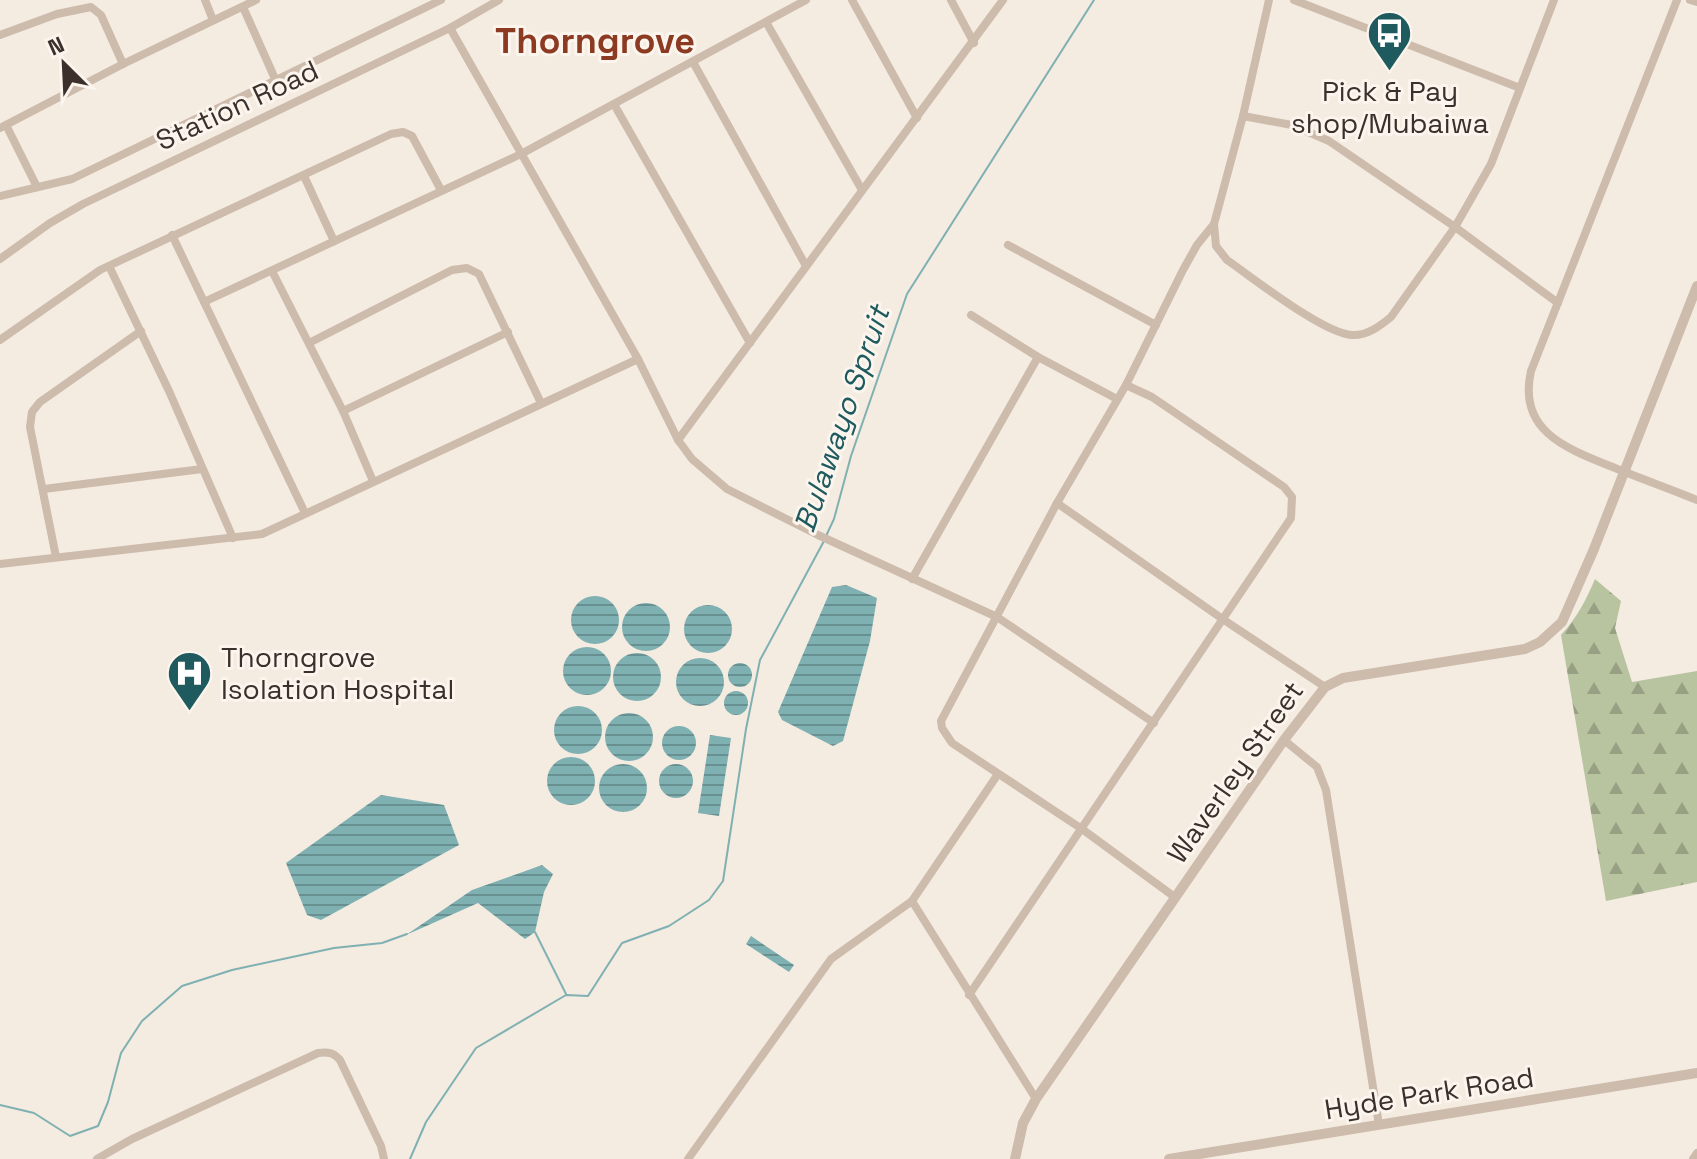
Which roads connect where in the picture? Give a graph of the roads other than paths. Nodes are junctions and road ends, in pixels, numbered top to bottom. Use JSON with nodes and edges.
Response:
{"nodes":[{"id":1,"x":205,"y":0,"type":"edge"},
{"id":2,"x":256,"y":0,"type":"edge"},
{"id":3,"x":441,"y":0,"type":"edge"},
{"id":4,"x":499,"y":0,"type":"edge"},
{"id":5,"x":806,"y":0,"type":"edge"},
{"id":6,"x":852,"y":0,"type":"edge"},
{"id":7,"x":951,"y":0,"type":"edge"},
{"id":8,"x":1003,"y":0,"type":"edge"},
{"id":9,"x":1269,"y":0,"type":"edge"},
{"id":10,"x":1294,"y":0,"type":"edge"},
{"id":11,"x":1554,"y":0,"type":"edge"},
{"id":12,"x":1677,"y":0,"type":"edge"},
{"id":13,"x":1690,"y":0,"type":"edge"},
{"id":14,"x":1697,"y":2,"type":"edge"},
{"id":15,"x":243,"y":7,"type":"junction"},
{"id":16,"x":213,"y":20,"type":"junction"},
{"id":17,"x":766,"y":22,"type":"junction"},
{"id":18,"x":450,"y":28,"type":"junction"},
{"id":19,"x":0,"y":35,"type":"edge"},
{"id":20,"x":974,"y":43,"type":"junction"},
{"id":21,"x":693,"y":62,"type":"junction"},
{"id":22,"x":123,"y":64,"type":"junction"},
{"id":23,"x":276,"y":81,"type":"junction"},
{"id":24,"x":1520,"y":88,"type":"junction"},
{"id":25,"x":615,"y":106,"type":"junction"},
{"id":26,"x":1243,"y":116,"type":"junction"},
{"id":27,"x":917,"y":118,"type":"junction"},
{"id":28,"x":3,"y":127,"type":"edge"},
{"id":29,"x":521,"y":154,"type":"junction"},
{"id":30,"x":304,"y":176,"type":"junction"},
{"id":31,"x":37,"y":187,"type":"junction"},
{"id":32,"x":441,"y":190,"type":"junction"},
{"id":33,"x":862,"y":190,"type":"junction"},
{"id":34,"x":0,"y":196,"type":"edge"},
{"id":35,"x":1214,"y":224,"type":"junction"},
{"id":36,"x":1455,"y":227,"type":"junction"},
{"id":37,"x":172,"y":235,"type":"junction"},
{"id":38,"x":334,"y":241,"type":"junction"},
{"id":39,"x":1008,"y":245,"type":"dead end"},
{"id":40,"x":0,"y":259,"type":"edge"},
{"id":41,"x":109,"y":266,"type":"junction"},
{"id":42,"x":806,"y":266,"type":"junction"},
{"id":43,"x":272,"y":271,"type":"junction"},
{"id":44,"x":1697,"y":286,"type":"edge"},
{"id":45,"x":204,"y":302,"type":"junction"},
{"id":46,"x":1558,"y":303,"type":"junction"},
{"id":47,"x":971,"y":315,"type":"dead end"},
{"id":48,"x":1156,"y":325,"type":"junction"},
{"id":49,"x":141,"y":331,"type":"junction"},
{"id":50,"x":508,"y":332,"type":"junction"},
{"id":51,"x":0,"y":340,"type":"edge"},
{"id":52,"x":309,"y":343,"type":"junction"},
{"id":53,"x":750,"y":343,"type":"junction"},
{"id":54,"x":1038,"y":357,"type":"junction"},
{"id":55,"x":638,"y":359,"type":"junction"},
{"id":56,"x":1126,"y":385,"type":"junction"},
{"id":57,"x":1117,"y":399,"type":"junction"},
{"id":58,"x":541,"y":403,"type":"junction"},
{"id":59,"x":343,"y":411,"type":"junction"},
{"id":60,"x":678,"y":440,"type":"junction"},
{"id":61,"x":202,"y":469,"type":"junction"},
{"id":62,"x":1625,"y":472,"type":"junction"},
{"id":63,"x":373,"y":481,"type":"junction"},
{"id":64,"x":44,"y":489,"type":"junction"},
{"id":65,"x":1697,"y":500,"type":"edge"},
{"id":66,"x":1057,"y":503,"type":"junction"},
{"id":67,"x":305,"y":513,"type":"junction"},
{"id":68,"x":233,"y":538,"type":"junction"},
{"id":69,"x":56,"y":557,"type":"junction"},
{"id":70,"x":0,"y":564,"type":"edge"},
{"id":71,"x":912,"y":579,"type":"junction"},
{"id":72,"x":997,"y":617,"type":"junction"},
{"id":73,"x":1224,"y":620,"type":"junction"},
{"id":74,"x":1325,"y":687,"type":"junction"},
{"id":75,"x":1154,"y":723,"type":"junction"},
{"id":76,"x":1284,"y":740,"type":"junction"},
{"id":77,"x":998,"y":774,"type":"junction"},
{"id":78,"x":1082,"y":829,"type":"junction"},
{"id":79,"x":1176,"y":898,"type":"junction"},
{"id":80,"x":912,"y":901,"type":"junction"},
{"id":81,"x":969,"y":995,"type":"junction"},
{"id":82,"x":1697,"y":1073,"type":"edge"},
{"id":83,"x":1036,"y":1099,"type":"junction"},
{"id":84,"x":1379,"y":1125,"type":"junction"},
{"id":85,"x":1697,"y":1153,"type":"edge"},
{"id":86,"x":97,"y":1159,"type":"edge"},
{"id":87,"x":384,"y":1159,"type":"edge"},
{"id":88,"x":688,"y":1159,"type":"edge"},
{"id":89,"x":1015,"y":1159,"type":"edge"},
{"id":90,"x":1169,"y":1159,"type":"edge"},
{"id":91,"x":1693,"y":1159,"type":"edge"}],
"edges":[{"from":1,"to":16,"type":"street"},
{"from":2,"to":15,"type":"street"},
{"from":3,"to":23,"type":"street"},
{"from":4,"to":18,"type":"street","name":"Station Road"},
{"from":5,"to":17,"type":"street"},
{"from":6,"to":27,"type":"street"},
{"from":7,"to":20,"type":"street"},
{"from":8,"to":20,"type":"street"},
{"from":9,"to":26,"type":"street"},
{"from":10,"to":24,"type":"street"},
{"from":11,"to":24,"type":"street"},
{"from":12,"to":46,"type":"street"},
{"from":13,"to":14,"type":"street"},
{"from":15,"to":16,"type":"street"},
{"from":15,"to":23,"type":"street"},
{"from":16,"to":22,"type":"street"},
{"from":17,"to":21,"type":"street"},
{"from":17,"to":33,"type":"street"},
{"from":18,"to":29,"type":"street"},
{"from":18,"to":40,"type":"street","name":"Station Road"},
{"from":19,"to":22,"type":"street"},
{"from":20,"to":27,"type":"street"},
{"from":21,"to":25,"type":"street"},
{"from":21,"to":42,"type":"street"},
{"from":22,"to":28,"type":"street"},
{"from":23,"to":31,"type":"street"},
{"from":24,"to":36,"type":"street"},
{"from":25,"to":29,"type":"street"},
{"from":25,"to":53,"type":"street"},
{"from":26,"to":35,"type":"street"},
{"from":26,"to":36,"type":"street"},
{"from":27,"to":33,"type":"street"},
{"from":28,"to":31,"type":"street"},
{"from":29,"to":32,"type":"street"},
{"from":29,"to":55,"type":"street"},
{"from":30,"to":32,"type":"street"},
{"from":30,"to":37,"type":"street"},
{"from":30,"to":38,"type":"street"},
{"from":31,"to":34,"type":"street"},
{"from":32,"to":38,"type":"street"},
{"from":33,"to":42,"type":"street"},
{"from":35,"to":36,"type":"street"},
{"from":35,"to":48,"type":"street"},
{"from":36,"to":46,"type":"street"},
{"from":37,"to":41,"type":"street"},
{"from":37,"to":45,"type":"street"},
{"from":38,"to":43,"type":"street"},
{"from":39,"to":48,"type":"street"},
{"from":41,"to":49,"type":"street"},
{"from":41,"to":51,"type":"street"},
{"from":42,"to":53,"type":"street"},
{"from":43,"to":45,"type":"street"},
{"from":43,"to":52,"type":"street"},
{"from":44,"to":62,"type":"street","name":"Waverley Street"},
{"from":45,"to":67,"type":"street"},
{"from":46,"to":62,"type":"street"},
{"from":47,"to":54,"type":"street"},
{"from":48,"to":56,"type":"street"},
{"from":49,"to":61,"type":"street"},
{"from":49,"to":64,"type":"street"},
{"from":50,"to":52,"type":"street"},
{"from":50,"to":58,"type":"street"},
{"from":50,"to":59,"type":"street"},
{"from":52,"to":59,"type":"street"},
{"from":53,"to":60,"type":"street"},
{"from":54,"to":57,"type":"street"},
{"from":54,"to":71,"type":"street"},
{"from":55,"to":58,"type":"street"},
{"from":55,"to":60,"type":"street"},
{"from":56,"to":57,"type":"street"},
{"from":56,"to":73,"type":"street"},
{"from":57,"to":66,"type":"street"},
{"from":58,"to":63,"type":"street"},
{"from":59,"to":63,"type":"street"},
{"from":60,"to":71,"type":"street"},
{"from":61,"to":64,"type":"street"},
{"from":61,"to":68,"type":"street"},
{"from":62,"to":65,"type":"street"},
{"from":62,"to":74,"type":"street","name":"Waverley Street"},
{"from":63,"to":67,"type":"street"},
{"from":64,"to":69,"type":"street"},
{"from":66,"to":72,"type":"street"},
{"from":66,"to":73,"type":"street"},
{"from":67,"to":68,"type":"street"},
{"from":68,"to":69,"type":"street"},
{"from":69,"to":70,"type":"street"},
{"from":71,"to":72,"type":"street"},
{"from":72,"to":75,"type":"street"},
{"from":72,"to":77,"type":"street"},
{"from":73,"to":74,"type":"street"},
{"from":73,"to":75,"type":"street"},
{"from":74,"to":76,"type":"street","name":"Waverley Street"},
{"from":75,"to":78,"type":"street"},
{"from":76,"to":79,"type":"street","name":"Waverley Street"},
{"from":76,"to":84,"type":"street"},
{"from":77,"to":78,"type":"street"},
{"from":77,"to":80,"type":"street"},
{"from":78,"to":79,"type":"street"},
{"from":78,"to":81,"type":"street"},
{"from":79,"to":83,"type":"street","name":"Waverley Street"},
{"from":80,"to":81,"type":"street"},
{"from":80,"to":88,"type":"street"},
{"from":81,"to":83,"type":"street"},
{"from":82,"to":84,"type":"street","name":"Hyde Park Road"},
{"from":83,"to":89,"type":"street","name":"Waverley Street"},
{"from":84,"to":90,"type":"street","name":"Hyde Park Road"},
{"from":85,"to":91,"type":"street"},
{"from":86,"to":87,"type":"street"}]}
